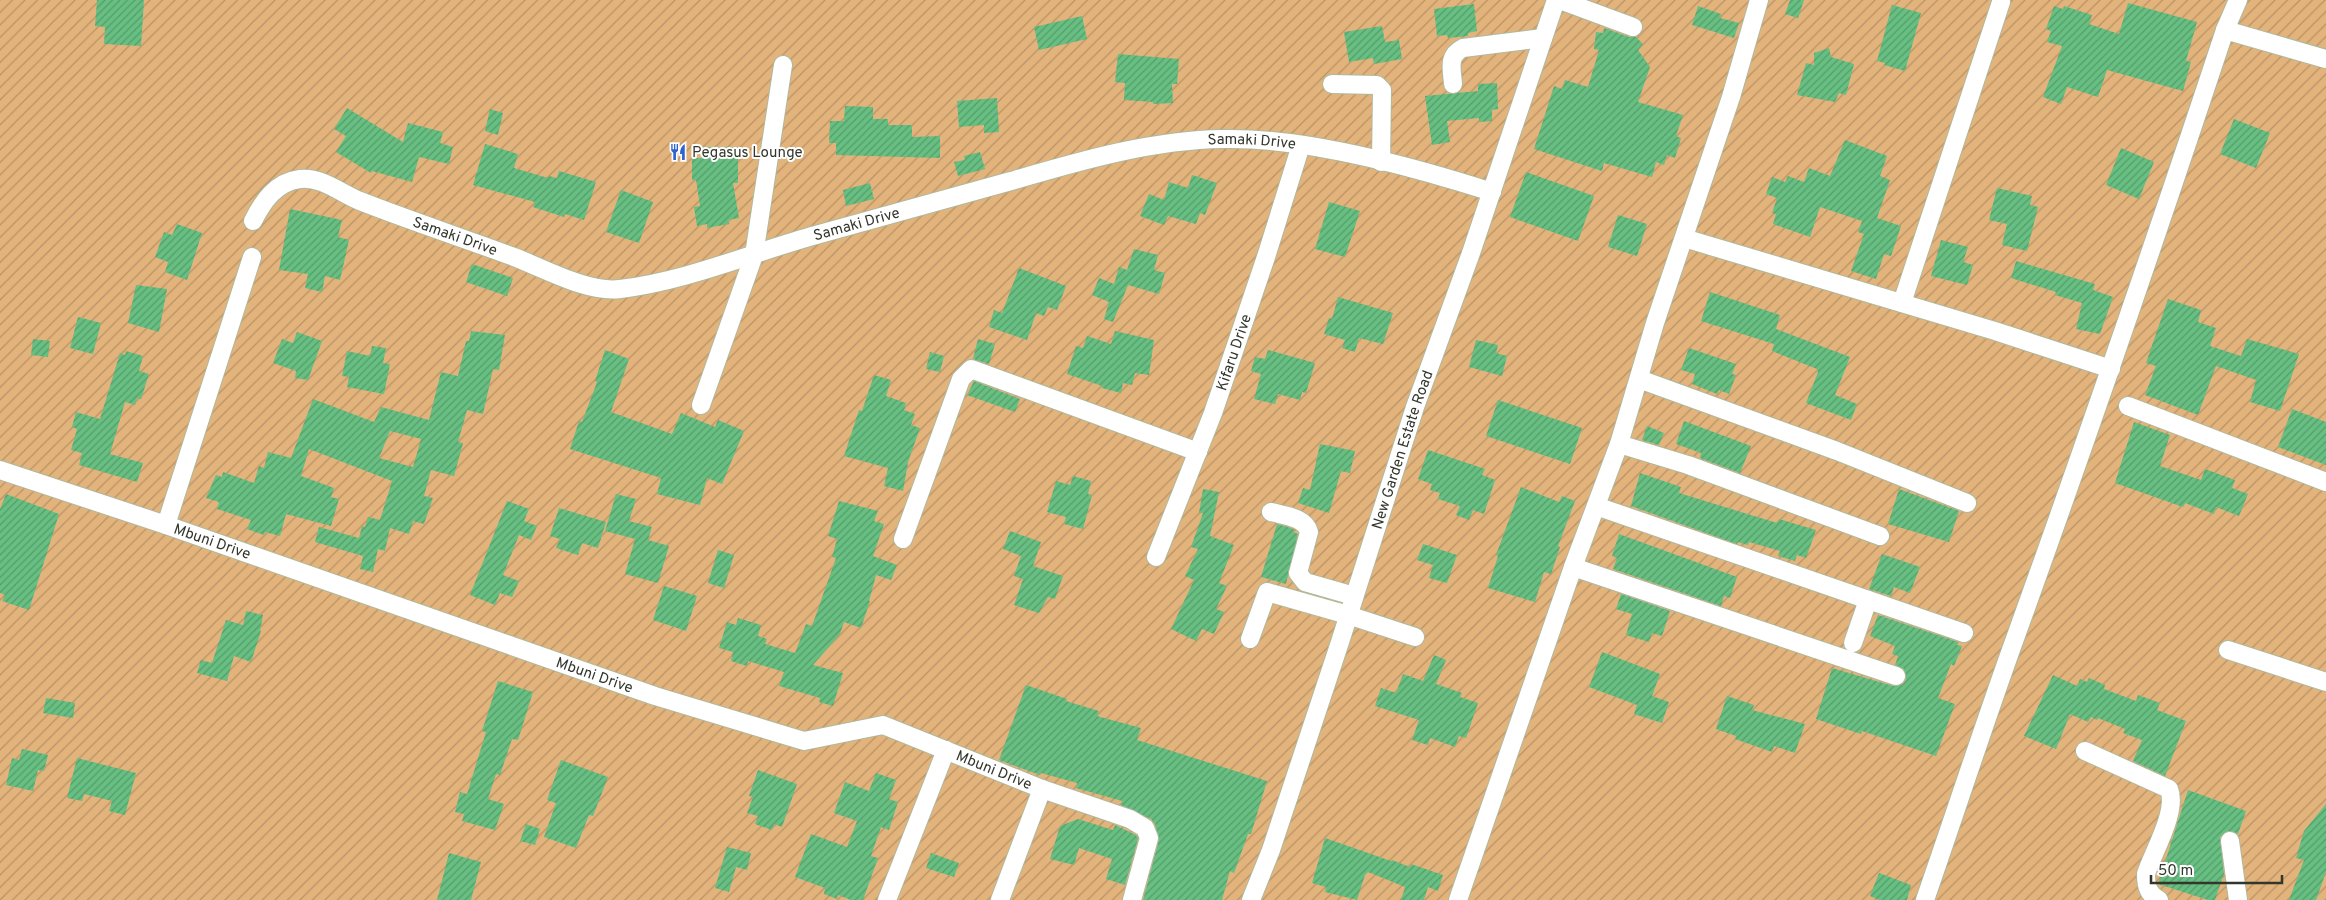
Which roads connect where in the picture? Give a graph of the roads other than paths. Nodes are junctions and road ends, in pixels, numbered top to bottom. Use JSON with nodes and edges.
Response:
{"nodes":[{"id":1,"x":1556,"y":0,"type":"edge"},
{"id":2,"x":1560,"y":0,"type":"edge"},
{"id":3,"x":1760,"y":0,"type":"edge"},
{"id":4,"x":2238,"y":0,"type":"edge"},
{"id":5,"x":2001,"y":2,"type":"dead end"},
{"id":6,"x":1634,"y":27,"type":"dead end"},
{"id":7,"x":2225,"y":30,"type":"junction"},
{"id":8,"x":1543,"y":38,"type":"junction"},
{"id":9,"x":2326,"y":59,"type":"edge"},
{"id":10,"x":783,"y":65,"type":"dead end"},
{"id":11,"x":1332,"y":84,"type":"dead end"},
{"id":12,"x":1453,"y":84,"type":"dead end"},
{"id":13,"x":1301,"y":145,"type":"junction"},
{"id":14,"x":1381,"y":162,"type":"junction"},
{"id":15,"x":1492,"y":192,"type":"junction"},
{"id":16,"x":253,"y":220,"type":"dead end"},
{"id":17,"x":1684,"y":238,"type":"junction"},
{"id":18,"x":754,"y":256,"type":"junction"},
{"id":19,"x":252,"y":257,"type":"dead end"},
{"id":20,"x":1902,"y":303,"type":"junction"},
{"id":21,"x":2111,"y":369,"type":"junction"},
{"id":22,"x":1639,"y":379,"type":"junction"},
{"id":23,"x":701,"y":405,"type":"dead end"},
{"id":24,"x":2128,"y":406,"type":"dead end"},
{"id":25,"x":1619,"y":444,"type":"junction"},
{"id":26,"x":1198,"y":452,"type":"junction"},
{"id":27,"x":0,"y":470,"type":"edge"},
{"id":28,"x":2326,"y":482,"type":"edge"},
{"id":29,"x":1967,"y":502,"type":"dead end"},
{"id":30,"x":1596,"y":506,"type":"junction"},
{"id":31,"x":1271,"y":512,"type":"dead end"},
{"id":32,"x":166,"y":525,"type":"junction"},
{"id":33,"x":1880,"y":536,"type":"dead end"},
{"id":34,"x":903,"y":539,"type":"dead end"},
{"id":35,"x":1156,"y":557,"type":"dead end"},
{"id":36,"x":1573,"y":567,"type":"junction"},
{"id":37,"x":1354,"y":596,"type":"junction"},
{"id":38,"x":1868,"y":600,"type":"junction"},
{"id":39,"x":1348,"y":615,"type":"junction"},
{"id":40,"x":1964,"y":634,"type":"dead end"},
{"id":41,"x":1415,"y":638,"type":"dead end"},
{"id":42,"x":1250,"y":639,"type":"dead end"},
{"id":43,"x":1853,"y":643,"type":"dead end"},
{"id":44,"x":2228,"y":650,"type":"dead end"},
{"id":45,"x":1896,"y":676,"type":"dead end"},
{"id":46,"x":2326,"y":682,"type":"edge"},
{"id":47,"x":946,"y":750,"type":"junction"},
{"id":48,"x":2085,"y":751,"type":"dead end"},
{"id":49,"x":1042,"y":789,"type":"junction"},
{"id":50,"x":2230,"y":841,"type":"dead end"},
{"id":51,"x":887,"y":900,"type":"edge"},
{"id":52,"x":1000,"y":900,"type":"edge"},
{"id":53,"x":1132,"y":900,"type":"edge"},
{"id":54,"x":1251,"y":900,"type":"edge"},
{"id":55,"x":1458,"y":900,"type":"edge"},
{"id":56,"x":1925,"y":900,"type":"edge"},
{"id":57,"x":2159,"y":900,"type":"edge"},
{"id":58,"x":2238,"y":900,"type":"edge"}],
"edges":[{"from":1,"to":8,"type":"street","name":"New Garden Estate Road"},
{"from":2,"to":6,"type":"street"},
{"from":3,"to":17,"type":"street"},
{"from":4,"to":7,"type":"street"},
{"from":5,"to":20,"type":"street"},
{"from":7,"to":9,"type":"street"},
{"from":7,"to":21,"type":"street"},
{"from":8,"to":12,"type":"street"},
{"from":8,"to":15,"type":"street","name":"New Garden Estate Road"},
{"from":10,"to":18,"type":"street"},
{"from":11,"to":14,"type":"street"},
{"from":13,"to":14,"type":"street","name":"Samaki Drive"},
{"from":13,"to":18,"type":"street","name":"Samaki Drive"},
{"from":13,"to":26,"type":"street","name":"Kifaru Drive"},
{"from":14,"to":15,"type":"street","name":"Samaki Drive"},
{"from":15,"to":37,"type":"street","name":"New Garden Estate Road"},
{"from":16,"to":18,"type":"street","name":"Samaki Drive"},
{"from":17,"to":20,"type":"street"},
{"from":17,"to":22,"type":"street"},
{"from":18,"to":23,"type":"street"},
{"from":19,"to":32,"type":"street"},
{"from":20,"to":21,"type":"street"},
{"from":21,"to":56,"type":"street"},
{"from":22,"to":25,"type":"street"},
{"from":22,"to":29,"type":"street"},
{"from":24,"to":28,"type":"street"},
{"from":25,"to":30,"type":"street"},
{"from":25,"to":33,"type":"street"},
{"from":26,"to":34,"type":"street"},
{"from":26,"to":35,"type":"street","name":"Kifaru Drive"},
{"from":27,"to":32,"type":"street","name":"Mbuni Drive"},
{"from":30,"to":36,"type":"street"},
{"from":30,"to":38,"type":"street"},
{"from":31,"to":37,"type":"street"},
{"from":32,"to":47,"type":"street","name":"Mbuni Drive"},
{"from":36,"to":45,"type":"street"},
{"from":36,"to":55,"type":"street"},
{"from":37,"to":39,"type":"street","name":"New Garden Estate Road"},
{"from":38,"to":40,"type":"street"},
{"from":38,"to":43,"type":"street"},
{"from":39,"to":41,"type":"street"},
{"from":39,"to":42,"type":"street"},
{"from":39,"to":54,"type":"street","name":"New Garden Estate Road"},
{"from":44,"to":46,"type":"street"},
{"from":47,"to":49,"type":"street","name":"Mbuni Drive"},
{"from":47,"to":51,"type":"street"},
{"from":48,"to":57,"type":"street"},
{"from":49,"to":52,"type":"street"},
{"from":49,"to":53,"type":"street","name":"Mbuni Drive"},
{"from":50,"to":58,"type":"street"}]}
